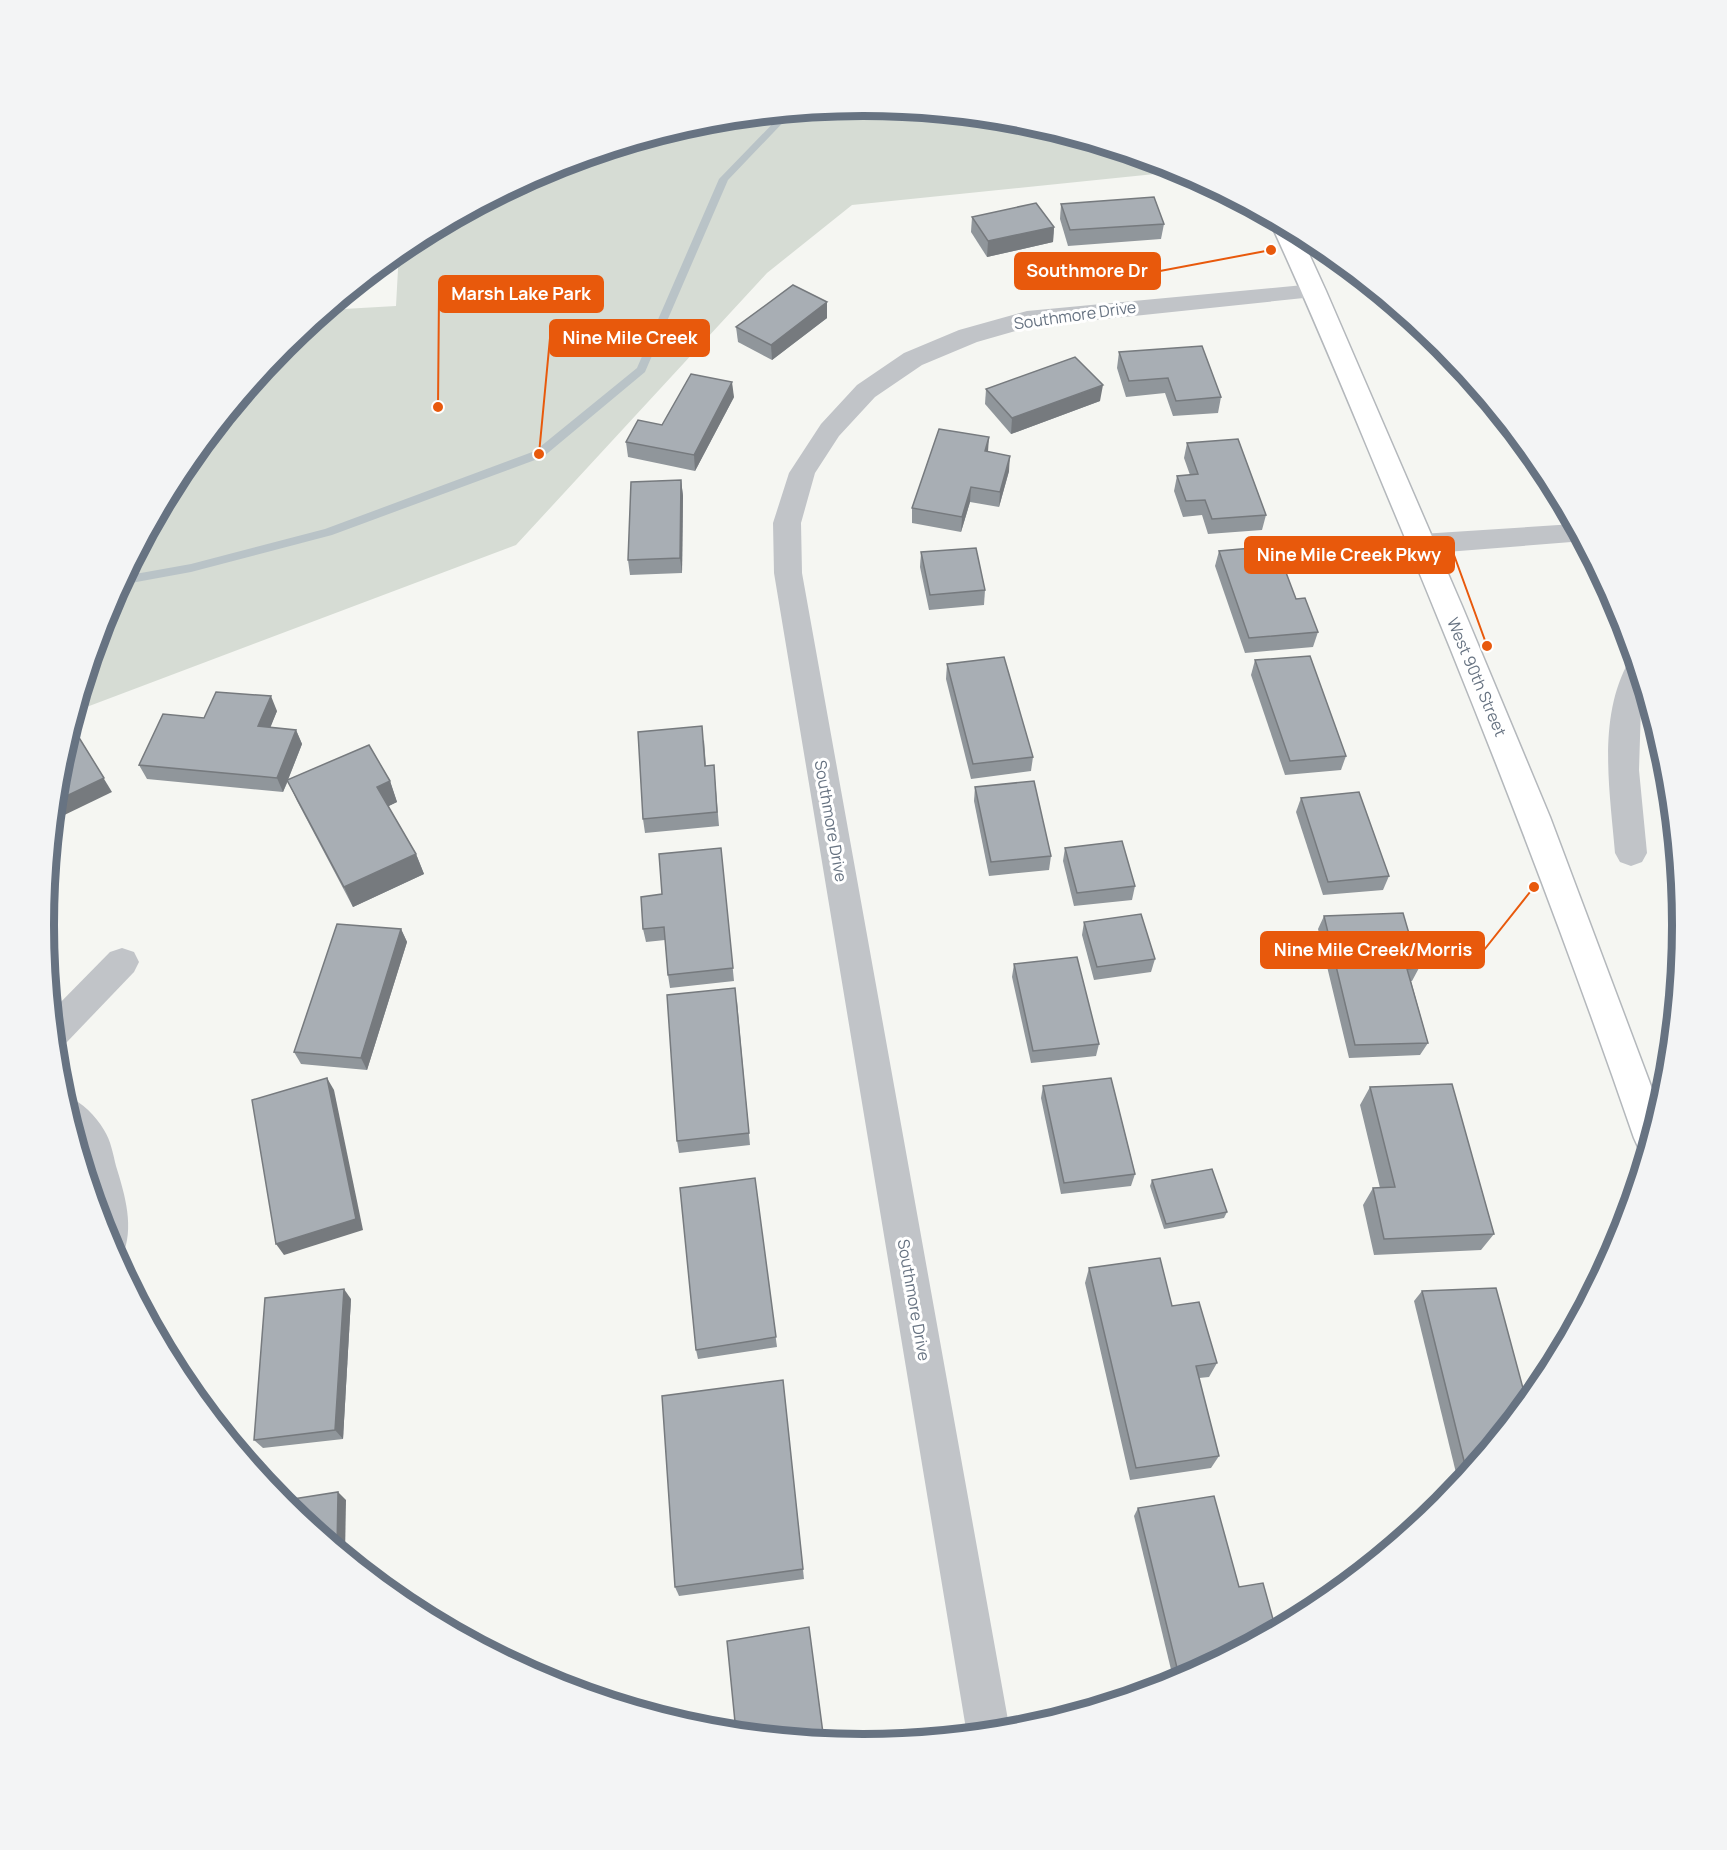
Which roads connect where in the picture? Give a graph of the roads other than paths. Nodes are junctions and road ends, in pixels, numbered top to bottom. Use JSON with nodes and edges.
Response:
{"nodes":[{"id":1,"x":1289,"y":237,"type":"edge"},
{"id":2,"x":1314,"y":291,"type":"junction"},
{"id":3,"x":1572,"y":533,"type":"edge"},
{"id":4,"x":1421,"y":544,"type":"junction"},
{"id":5,"x":1635,"y":681,"type":"edge"},
{"id":6,"x":1631,"y":853,"type":"dead end"},
{"id":7,"x":122,"y":962,"type":"dead end"},
{"id":8,"x":60,"y":1025,"type":"edge"},
{"id":9,"x":1647,"y":1124,"type":"edge"},
{"id":10,"x":80,"y":1127,"type":"edge"},
{"id":11,"x":109,"y":1217,"type":"edge"},
{"id":12,"x":987,"y":1725,"type":"edge"}],
"edges":[{"from":1,"to":2,"type":"street","name":"West 90th Street"},
{"from":2,"to":4,"type":"street","name":"West 90th Street"},
{"from":2,"to":12,"type":"street","name":"Southmore Drive"},
{"from":3,"to":4,"type":"street"},
{"from":4,"to":9,"type":"street","name":"West 90th Street"},
{"from":5,"to":6,"type":"street"},
{"from":7,"to":8,"type":"street"},
{"from":10,"to":11,"type":"street"}]}
